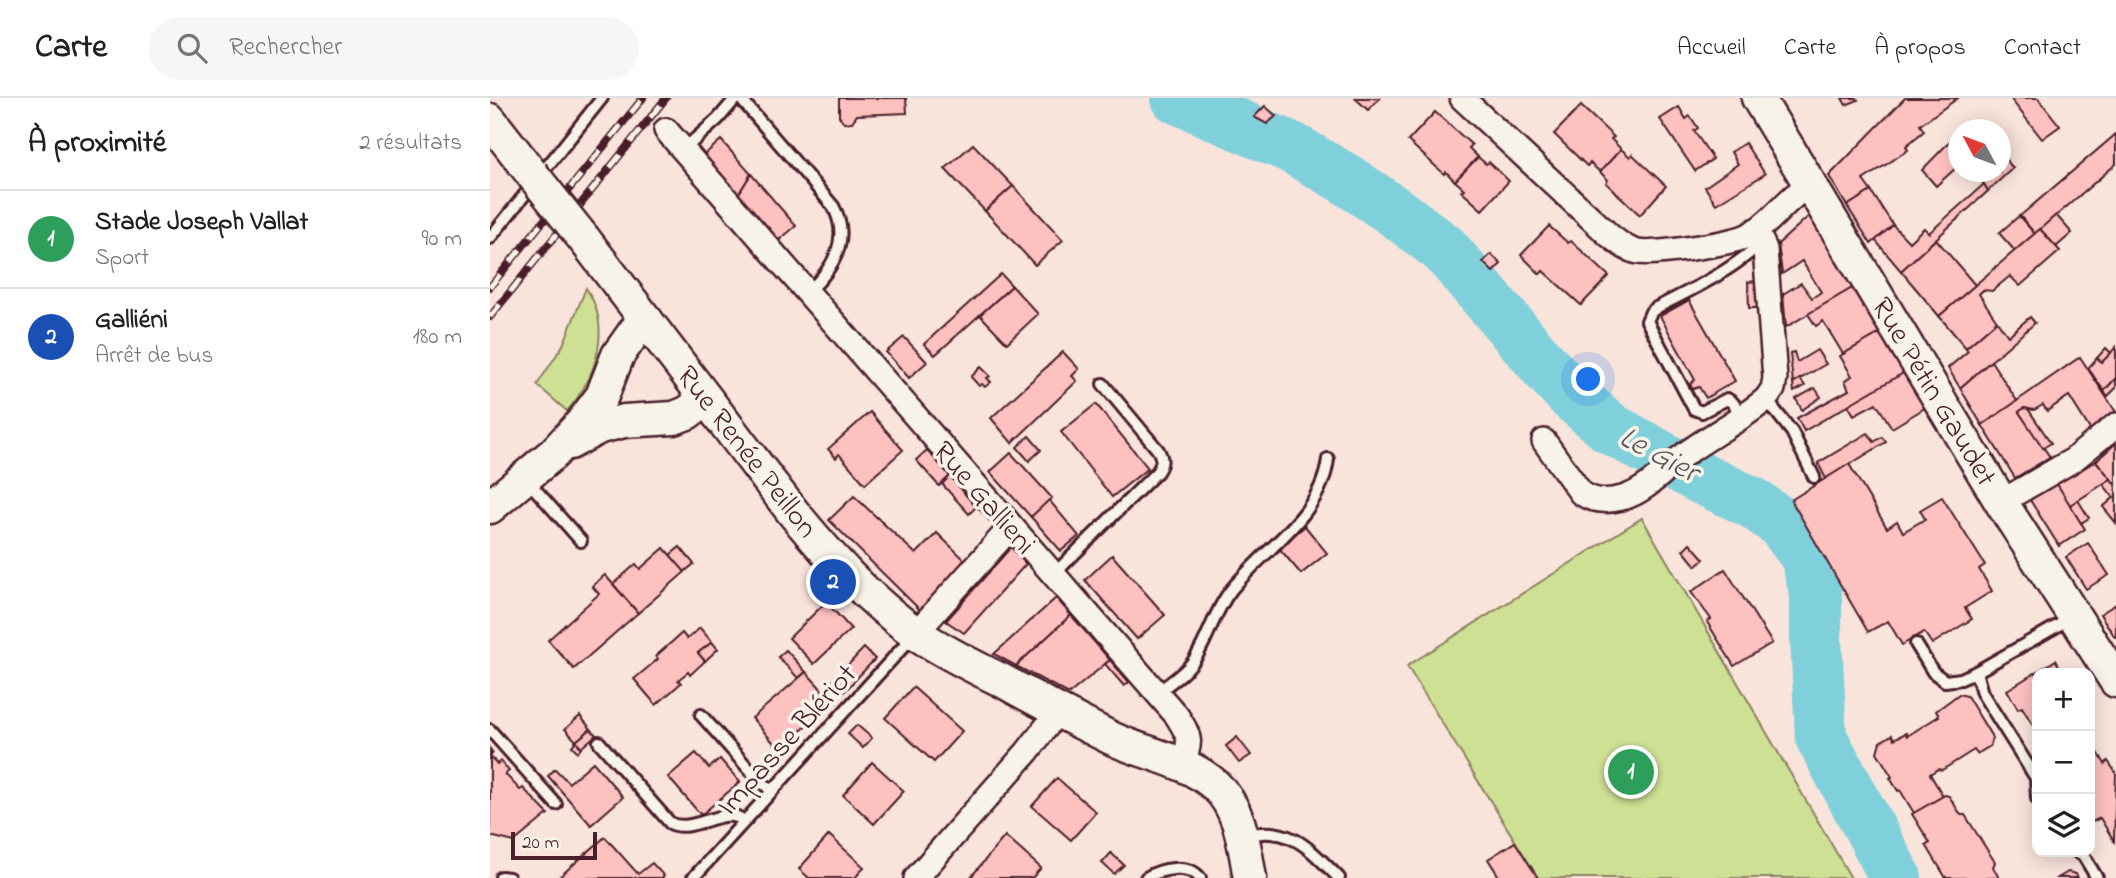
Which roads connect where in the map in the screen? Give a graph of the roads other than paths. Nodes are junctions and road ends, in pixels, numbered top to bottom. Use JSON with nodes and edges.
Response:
{"nodes":[{"id":1,"x":602,"y":98,"type":"edge"},
{"id":2,"x":738,"y":98,"type":"edge"},
{"id":3,"x":1462,"y":98,"type":"edge"},
{"id":4,"x":1758,"y":98,"type":"edge"},
{"id":5,"x":490,"y":120,"type":"edge"},
{"id":6,"x":666,"y":130,"type":"dead end"},
{"id":7,"x":683,"y":150,"type":"junction"},
{"id":8,"x":1811,"y":184,"type":"junction"},
{"id":9,"x":1759,"y":236,"type":"junction"},
{"id":10,"x":490,"y":238,"type":"edge"},
{"id":11,"x":807,"y":293,"type":"junction"},
{"id":12,"x":647,"y":321,"type":"junction"},
{"id":13,"x":1103,"y":384,"type":"dead end"},
{"id":14,"x":706,"y":399,"type":"junction"},
{"id":15,"x":1766,"y":399,"type":"junction"},
{"id":16,"x":1742,"y":416,"type":"junction"},
{"id":17,"x":2116,"y":425,"type":"edge"},
{"id":18,"x":1544,"y":441,"type":"dead end"},
{"id":19,"x":554,"y":453,"type":"junction"},
{"id":20,"x":1328,"y":459,"type":"dead end"},
{"id":21,"x":1814,"y":477,"type":"dead end"},
{"id":22,"x":525,"y":478,"type":"junction"},
{"id":23,"x":2001,"y":502,"type":"junction"},
{"id":24,"x":490,"y":508,"type":"edge"},
{"id":25,"x":1011,"y":527,"type":"junction"},
{"id":26,"x":581,"y":541,"type":"dead end"},
{"id":27,"x":1053,"y":575,"type":"junction"},
{"id":28,"x":2075,"y":615,"type":"junction"},
{"id":29,"x":916,"y":633,"type":"junction"},
{"id":30,"x":1916,"y":644,"type":"dead end"},
{"id":31,"x":1976,"y":672,"type":"junction"},
{"id":32,"x":2116,"y":681,"type":"edge"},
{"id":33,"x":1157,"y":693,"type":"junction"},
{"id":34,"x":1056,"y":710,"type":"junction"},
{"id":35,"x":701,"y":715,"type":"dead end"},
{"id":36,"x":490,"y":730,"type":"edge"},
{"id":37,"x":599,"y":742,"type":"dead end"},
{"id":38,"x":1181,"y":765,"type":"junction"},
{"id":39,"x":772,"y":791,"type":"junction"},
{"id":40,"x":2037,"y":794,"type":"edge"},
{"id":41,"x":556,"y":804,"type":"dead end"},
{"id":42,"x":744,"y":821,"type":"junction"},
{"id":43,"x":1242,"y":837,"type":"junction"},
{"id":44,"x":2084,"y":857,"type":"edge"},
{"id":45,"x":693,"y":878,"type":"edge"},
{"id":46,"x":916,"y":878,"type":"edge"},
{"id":47,"x":1146,"y":878,"type":"edge"},
{"id":48,"x":1200,"y":878,"type":"edge"},
{"id":49,"x":1250,"y":878,"type":"edge"},
{"id":50,"x":1339,"y":878,"type":"edge"},
{"id":51,"x":2097,"y":878,"type":"edge"}],
"edges":[{"from":1,"to":10,"type":"lane"},
{"from":2,"to":7,"type":"lane"},
{"from":2,"to":11,"type":"lane"},
{"from":3,"to":9,"type":"street"},
{"from":4,"to":8,"type":"main road","name":"Rue Pétin Gaudet"},
{"from":5,"to":12,"type":"main road","name":"Rue Renée Peillon","bridge":true},
{"from":6,"to":7,"type":"street","name":"Rue Gallieni"},
{"from":7,"to":11,"type":"street","name":"Rue Gallieni"},
{"from":8,"to":9,"type":"street"},
{"from":8,"to":23,"type":"main road","name":"Rue Pétin Gaudet"},
{"from":9,"to":15,"type":"street"},
{"from":9,"to":16,"type":"lane"},
{"from":11,"to":25,"type":"street","name":"Rue Gallieni"},
{"from":12,"to":14,"type":"main road","name":"Rue Renée Peillon"},
{"from":12,"to":19,"type":"main road"},
{"from":13,"to":27,"type":"lane"},
{"from":14,"to":19,"type":"main road"},
{"from":14,"to":29,"type":"main road","name":"Rue Renée Peillon"},
{"from":15,"to":16,"type":"street"},
{"from":15,"to":21,"type":"lane"},
{"from":16,"to":18,"type":"street"},
{"from":17,"to":23,"type":"street"},
{"from":19,"to":22,"type":"main road"},
{"from":20,"to":33,"type":"lane"},
{"from":22,"to":24,"type":"main road"},
{"from":22,"to":26,"type":"lane"},
{"from":23,"to":28,"type":"main road","name":"Rue Pétin Gaudet"},
{"from":25,"to":27,"type":"street","name":"Rue Gallieni"},
{"from":25,"to":29,"type":"street"},
{"from":27,"to":33,"type":"street","name":"Rue Gallieni"},
{"from":28,"to":31,"type":"lane"},
{"from":28,"to":32,"type":"main road","name":"Rue Pétin Gaudet"},
{"from":29,"to":34,"type":"main road","name":"Rue Renée Peillon"},
{"from":29,"to":39,"type":"lane","name":"Impasse Blériot"},
{"from":30,"to":31,"type":"lane"},
{"from":31,"to":40,"type":"lane"},
{"from":33,"to":38,"type":"street","name":"Rue Gallieni"},
{"from":34,"to":38,"type":"main road","name":"Rue Renée Peillon"},
{"from":34,"to":46,"type":"street"},
{"from":35,"to":39,"type":"lane"},
{"from":36,"to":41,"type":"lane"},
{"from":37,"to":42,"type":"lane"},
{"from":38,"to":43,"type":"main road"},
{"from":39,"to":42,"type":"lane","name":"Impasse Blériot"},
{"from":42,"to":45,"type":"lane","name":"Impasse Blériot"},
{"from":43,"to":49,"type":"main road"},
{"from":43,"to":50,"type":"lane"},
{"from":44,"to":51,"type":"lane"},
{"from":47,"to":48,"type":"lane"}]}
